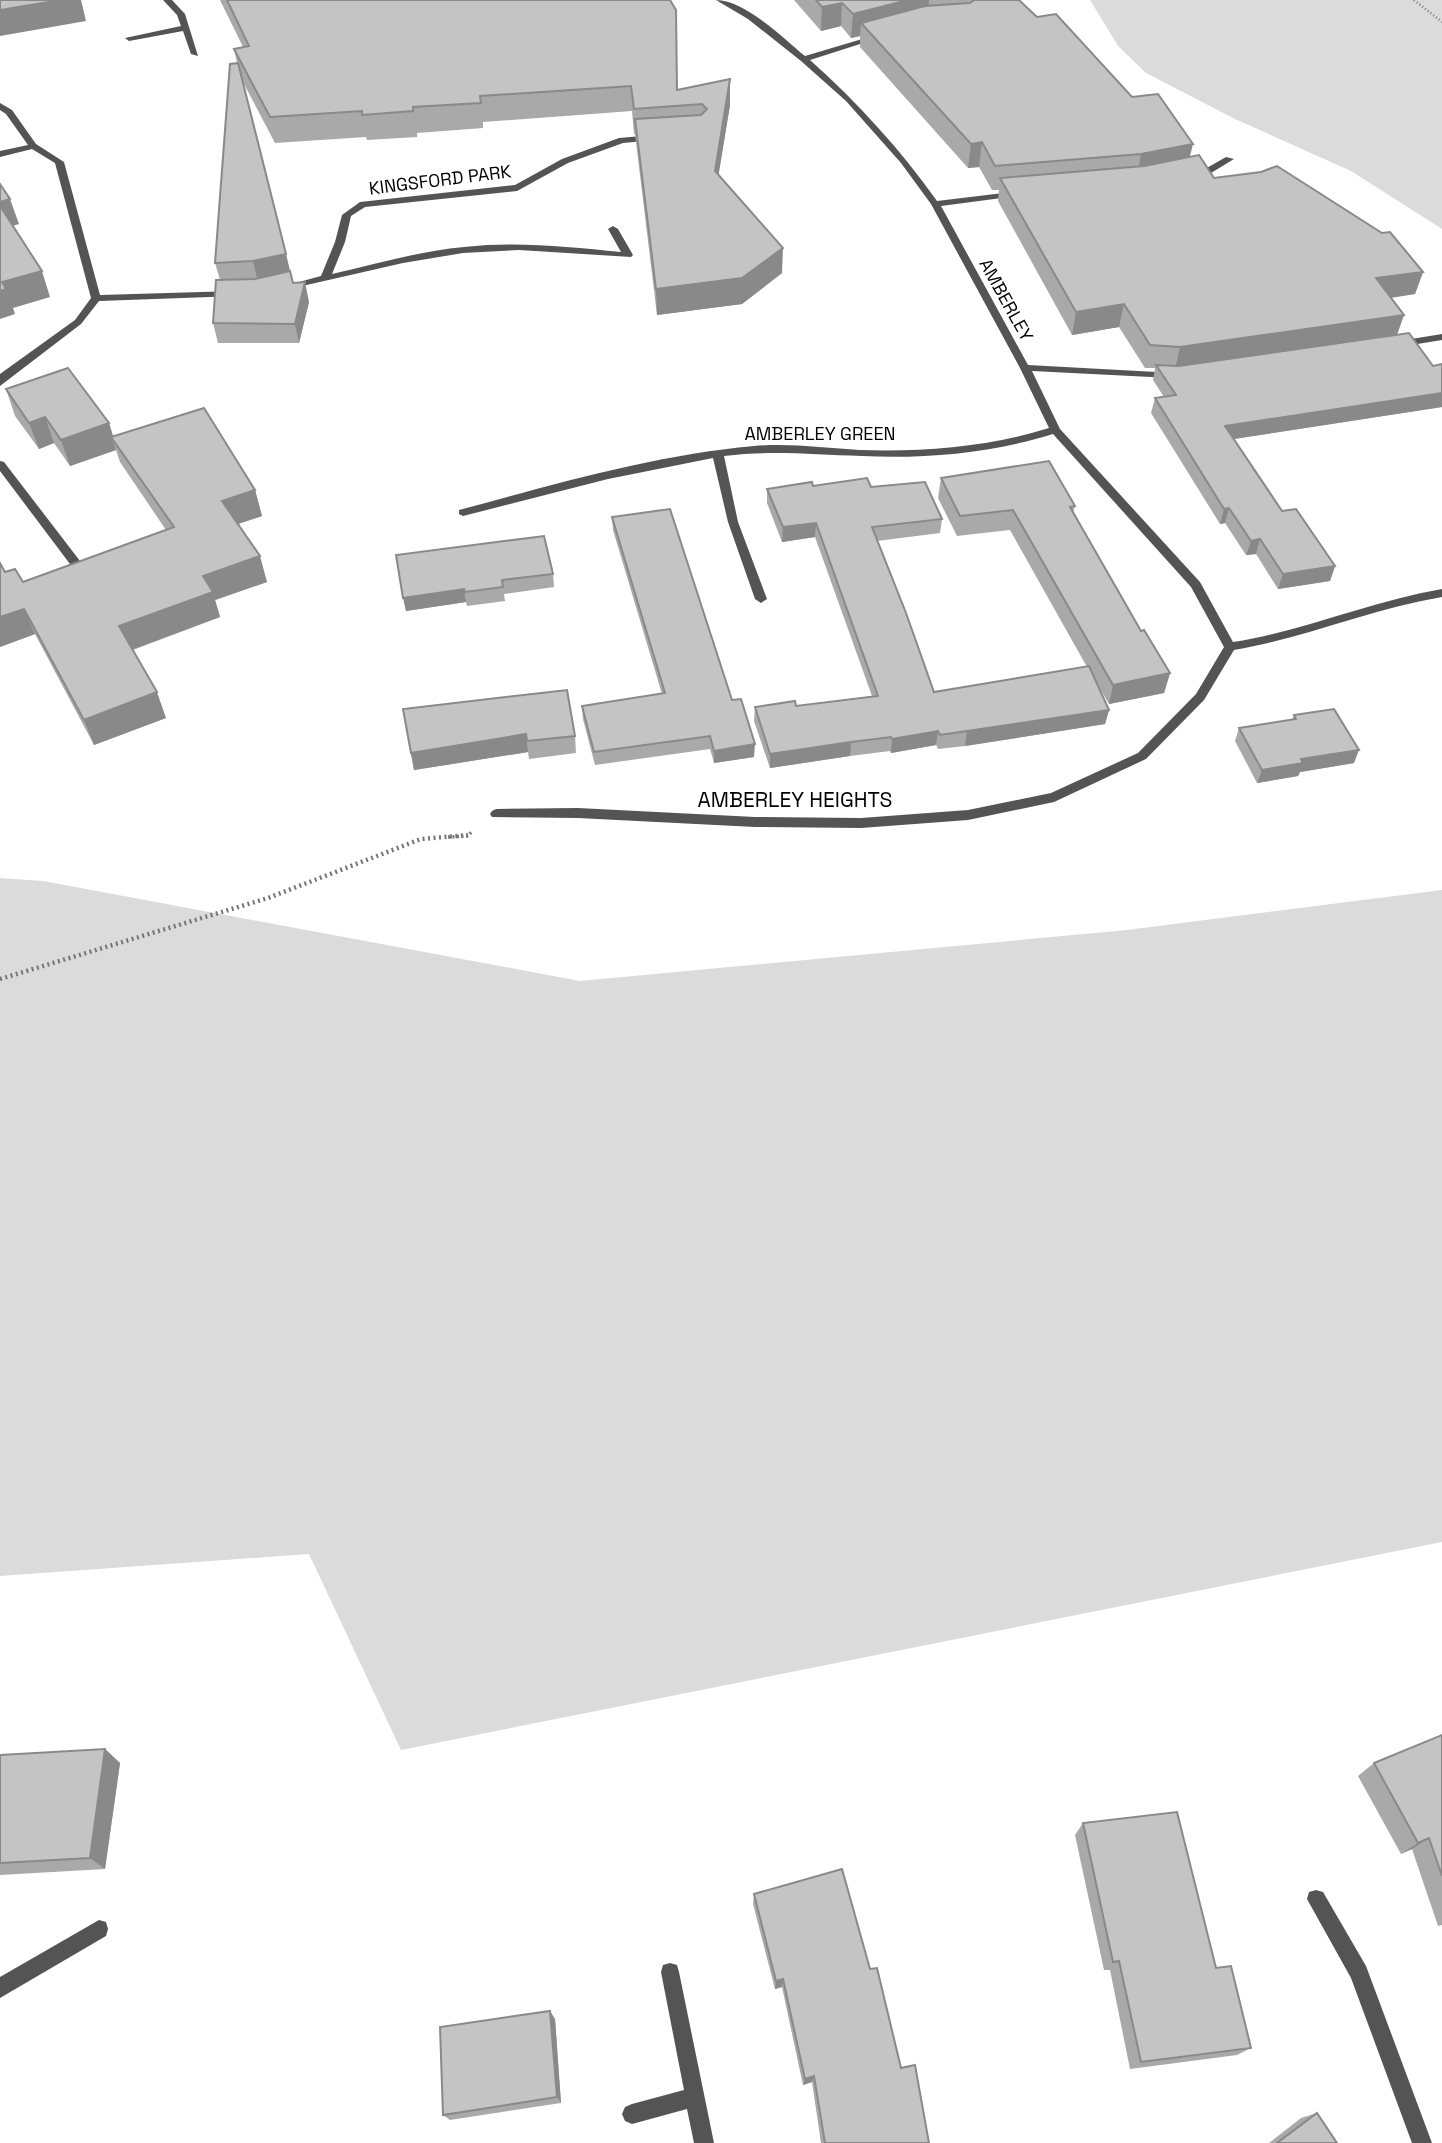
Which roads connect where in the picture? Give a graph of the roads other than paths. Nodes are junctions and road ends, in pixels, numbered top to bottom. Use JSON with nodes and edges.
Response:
{"nodes":[{"id":1,"x":167,"y":0,"type":"edge"},
{"id":2,"x":720,"y":0,"type":"edge"},
{"id":3,"x":186,"y":27,"type":"junction"},
{"id":4,"x":882,"y":34,"type":"edge"},
{"id":5,"x":129,"y":38,"type":"dead end"},
{"id":6,"x":195,"y":54,"type":"dead end"},
{"id":7,"x":804,"y":59,"type":"junction"},
{"id":8,"x":0,"y":106,"type":"edge"},
{"id":9,"x":662,"y":137,"type":"edge"},
{"id":10,"x":33,"y":146,"type":"junction"},
{"id":11,"x":0,"y":154,"type":"edge"},
{"id":12,"x":1229,"y":159,"type":"dead end"},
{"id":13,"x":1181,"y":176,"type":"edge"},
{"id":14,"x":1028,"y":192,"type":"edge"},
{"id":15,"x":935,"y":204,"type":"junction"},
{"id":16,"x":613,"y":229,"type":"dead end"},
{"id":17,"x":325,"y":278,"type":"junction"},
{"id":18,"x":272,"y":290,"type":"edge"},
{"id":19,"x":247,"y":293,"type":"edge"},
{"id":20,"x":96,"y":298,"type":"junction"},
{"id":21,"x":1442,"y":337,"type":"edge"},
{"id":22,"x":1392,"y":345,"type":"edge"},
{"id":23,"x":1026,"y":368,"type":"junction"},
{"id":24,"x":1186,"y":374,"type":"edge"},
{"id":25,"x":0,"y":383,"type":"edge"},
{"id":26,"x":1055,"y":430,"type":"junction"},
{"id":27,"x":718,"y":454,"type":"junction"},
{"id":28,"x":0,"y":464,"type":"edge"},
{"id":29,"x":463,"y":512,"type":"dead end"},
{"id":30,"x":88,"y":580,"type":"edge"},
{"id":31,"x":1442,"y":593,"type":"edge"},
{"id":32,"x":761,"y":599,"type":"dead end"},
{"id":33,"x":1230,"y":647,"type":"junction"},
{"id":34,"x":496,"y":814,"type":"road end"},
{"id":35,"x":1316,"y":1899,"type":"dead end"},
{"id":36,"x":99,"y":1929,"type":"dead end"},
{"id":37,"x":670,"y":1972,"type":"dead end"},
{"id":38,"x":0,"y":1988,"type":"edge"},
{"id":39,"x":695,"y":2097,"type":"junction"},
{"id":40,"x":632,"y":2114,"type":"dead end"},
{"id":41,"x":704,"y":2143,"type":"edge"},
{"id":42,"x":1422,"y":2143,"type":"edge"}],
"edges":[{"from":1,"to":3,"type":"street"},
{"from":2,"to":7,"type":"street","name":"AMBERLEY"},
{"from":3,"to":5,"type":"street"},
{"from":3,"to":6,"type":"street"},
{"from":4,"to":7,"type":"street"},
{"from":7,"to":15,"type":"street","name":"AMBERLEY"},
{"from":8,"to":10,"type":"street"},
{"from":9,"to":17,"type":"street","name":"KINGSFORD PARK"},
{"from":10,"to":11,"type":"street"},
{"from":10,"to":20,"type":"street"},
{"from":12,"to":13,"type":"street"},
{"from":14,"to":15,"type":"street"},
{"from":15,"to":23,"type":"street","name":"AMBERLEY"},
{"from":16,"to":17,"type":"street"},
{"from":17,"to":18,"type":"street"},
{"from":19,"to":20,"type":"street"},
{"from":20,"to":25,"type":"street"},
{"from":21,"to":22,"type":"street"},
{"from":23,"to":24,"type":"street"},
{"from":23,"to":26,"type":"street","name":"AMBERLEY"},
{"from":26,"to":27,"type":"street","name":"AMBERLEY GREEN"},
{"from":26,"to":33,"type":"street","name":"AMBERLEY"},
{"from":27,"to":29,"type":"street","name":"AMBERLEY GREEN"},
{"from":27,"to":32,"type":"street"},
{"from":28,"to":30,"type":"street"},
{"from":31,"to":33,"type":"street"},
{"from":33,"to":34,"type":"street","name":"AMBERLEY HEIGHTS"},
{"from":35,"to":42,"type":"street"},
{"from":36,"to":38,"type":"street"},
{"from":37,"to":39,"type":"street"},
{"from":39,"to":40,"type":"street"},
{"from":39,"to":41,"type":"street"}]}
